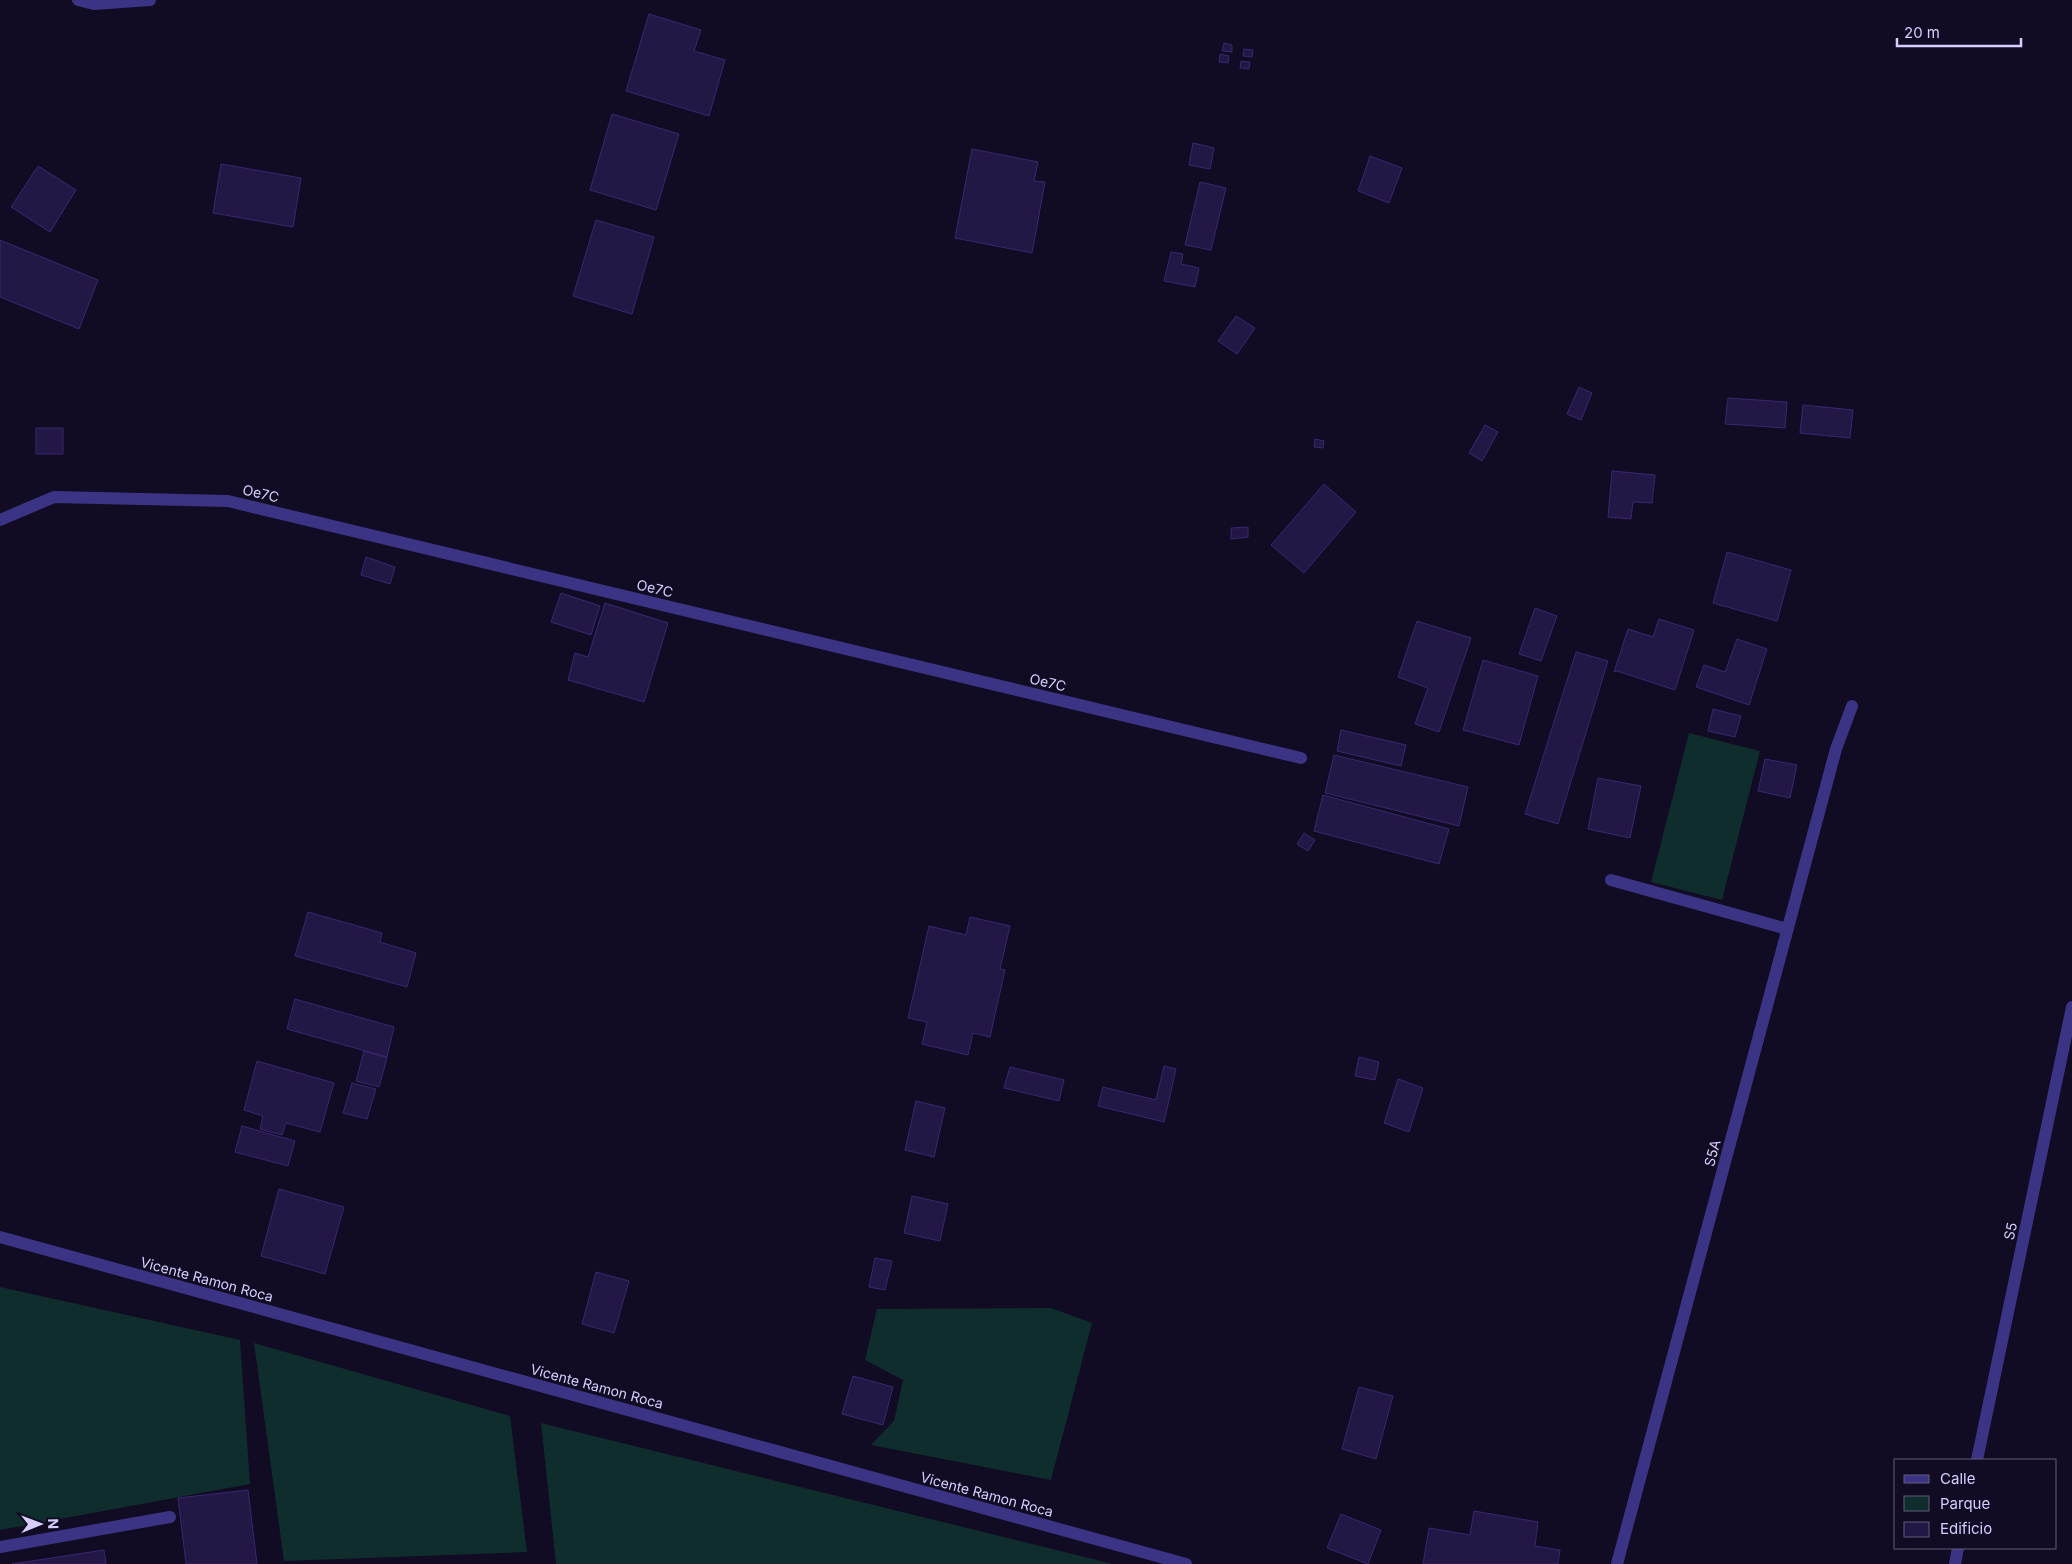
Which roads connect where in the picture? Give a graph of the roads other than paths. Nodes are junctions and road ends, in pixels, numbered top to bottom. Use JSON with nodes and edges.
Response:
{"nodes":[{"id":1,"x":78,"y":0,"type":"edge"},
{"id":2,"x":150,"y":0,"type":"edge"},
{"id":3,"x":0,"y":520,"type":"edge"},
{"id":4,"x":1852,"y":706,"type":"dead end"},
{"id":5,"x":1301,"y":758,"type":"dead end"},
{"id":6,"x":1611,"y":880,"type":"dead end"},
{"id":7,"x":1787,"y":930,"type":"junction"},
{"id":8,"x":2072,"y":1008,"type":"edge"},
{"id":9,"x":0,"y":1237,"type":"edge"},
{"id":10,"x":1977,"y":1459,"type":"edge"},
{"id":11,"x":170,"y":1517,"type":"dead end"},
{"id":12,"x":0,"y":1547,"type":"edge"},
{"id":13,"x":1958,"y":1549,"type":"edge"},
{"id":14,"x":1186,"y":1564,"type":"edge"},
{"id":15,"x":1616,"y":1564,"type":"edge"},
{"id":16,"x":1955,"y":1564,"type":"edge"}],
"edges":[{"from":1,"to":2,"type":"street"},
{"from":3,"to":5,"type":"street","name":"Oe7C"},
{"from":4,"to":7,"type":"street","name":"S5A"},
{"from":6,"to":7,"type":"street"},
{"from":7,"to":15,"type":"street","name":"S5A"},
{"from":8,"to":10,"type":"street","name":"S5"},
{"from":9,"to":14,"type":"street","name":"Vicente Ramon Roca"},
{"from":11,"to":12,"type":"street"},
{"from":13,"to":16,"type":"street"}]}
